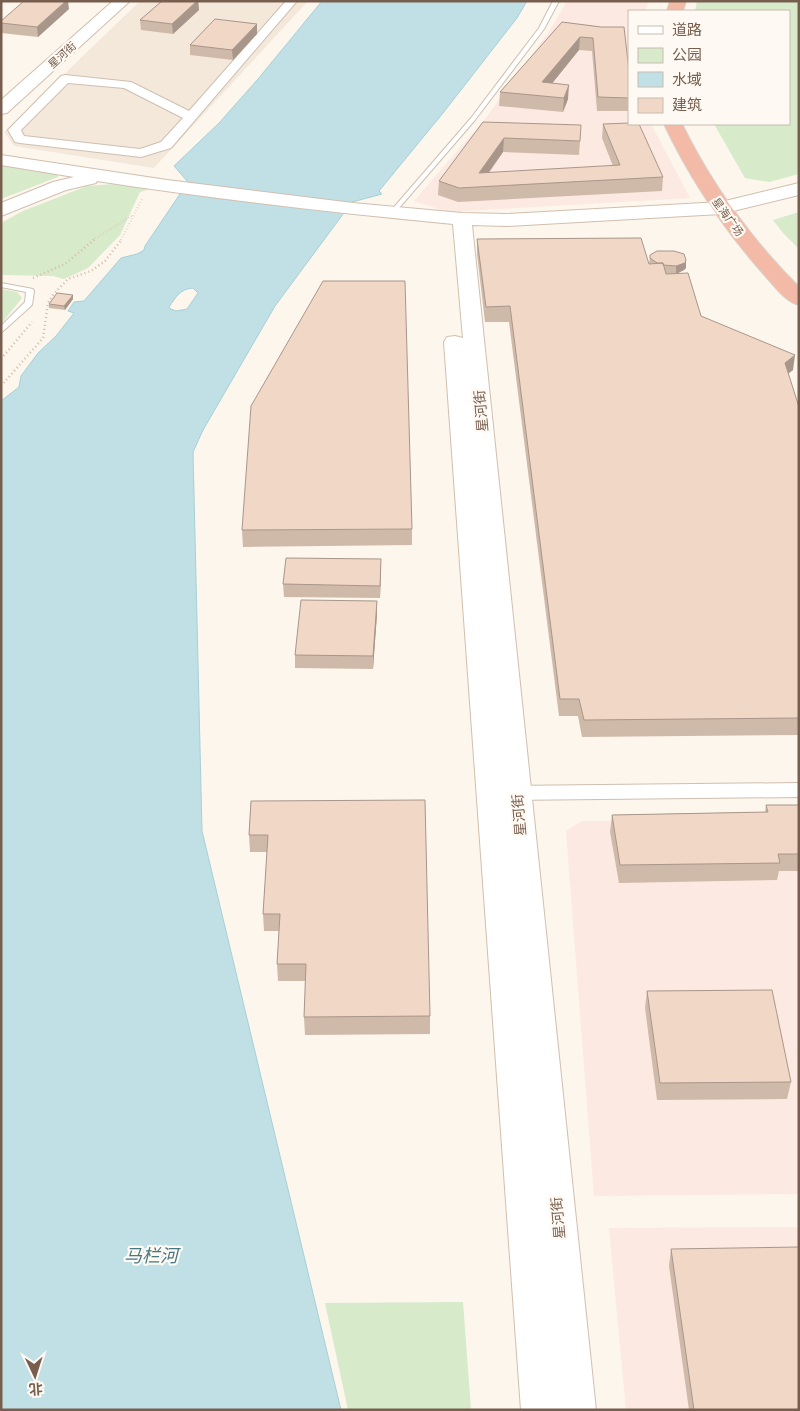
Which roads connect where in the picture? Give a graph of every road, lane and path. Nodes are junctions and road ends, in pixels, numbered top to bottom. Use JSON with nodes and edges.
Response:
{"nodes":[{"id":1,"x":113,"y":1,"type":"edge"},
{"id":2,"x":122,"y":1,"type":"edge"},
{"id":3,"x":292,"y":1,"type":"edge"},
{"id":4,"x":556,"y":1,"type":"edge"},
{"id":5,"x":1,"y":100,"type":"edge"},
{"id":6,"x":1,"y":109,"type":"edge"},
{"id":7,"x":192,"y":116,"type":"junction"},
{"id":8,"x":673,"y":125,"type":"edge"},
{"id":9,"x":689,"y":125,"type":"edge"},
{"id":10,"x":1,"y":160,"type":"edge"},
{"id":11,"x":106,"y":177,"type":"junction"},
{"id":12,"x":799,"y":189,"type":"edge"},
{"id":13,"x":144,"y":193,"type":"dead end"},
{"id":14,"x":799,"y":199,"type":"edge"},
{"id":15,"x":1,"y":210,"type":"edge"},
{"id":16,"x":732,"y":211,"type":"junction"},
{"id":17,"x":391,"y":214,"type":"junction"},
{"id":18,"x":134,"y":215,"type":"junction"},
{"id":19,"x":457,"y":221,"type":"junction"},
{"id":20,"x":799,"y":280,"type":"edge"},
{"id":21,"x":1,"y":285,"type":"edge"},
{"id":22,"x":23,"y":289,"type":"junction"},
{"id":23,"x":799,"y":299,"type":"edge"},
{"id":24,"x":48,"y":302,"type":"junction"},
{"id":25,"x":42,"y":309,"type":"dead end"},
{"id":26,"x":36,"y":316,"type":"dead end"},
{"id":27,"x":1,"y":331,"type":"edge"},
{"id":28,"x":1,"y":359,"type":"edge"},
{"id":29,"x":1,"y":386,"type":"edge"},
{"id":30,"x":799,"y":790,"type":"edge"},
{"id":31,"x":504,"y":793,"type":"junction"},
{"id":32,"x":541,"y":1410,"type":"edge"},
{"id":33,"x":576,"y":1410,"type":"edge"}],
"edges":[{"from":1,"to":5,"type":"street","name":"星河街"},
{"from":2,"to":6,"type":"street","name":"星河街"},
{"from":3,"to":7,"type":"street"},
{"from":4,"to":17,"type":"lane"},
{"from":7,"to":7,"type":"street"},
{"from":8,"to":16,"type":"highway","name":"星海广场"},
{"from":9,"to":16,"type":"highway","name":"星海广场"},
{"from":10,"to":11,"type":"street"},
{"from":11,"to":15,"type":"street"},
{"from":11,"to":17,"type":"street"},
{"from":12,"to":16,"type":"street"},
{"from":13,"to":18,"type":"path"},
{"from":14,"to":16,"type":"street"},
{"from":16,"to":19,"type":"street"},
{"from":16,"to":20,"type":"highway","name":"星海广场"},
{"from":16,"to":23,"type":"highway","name":"星海广场"},
{"from":17,"to":19,"type":"street"},
{"from":18,"to":22,"type":"path"},
{"from":18,"to":24,"type":"path"},
{"from":19,"to":31,"type":"street","name":"星河街"},
{"from":21,"to":22,"type":"lane"},
{"from":22,"to":27,"type":"lane"},
{"from":24,"to":25,"type":"path"},
{"from":24,"to":29,"type":"path"},
{"from":26,"to":28,"type":"path"},
{"from":30,"to":31,"type":"street"},
{"from":31,"to":32,"type":"street","name":"星河街"},
{"from":31,"to":33,"type":"street","name":"星河街"}]}
